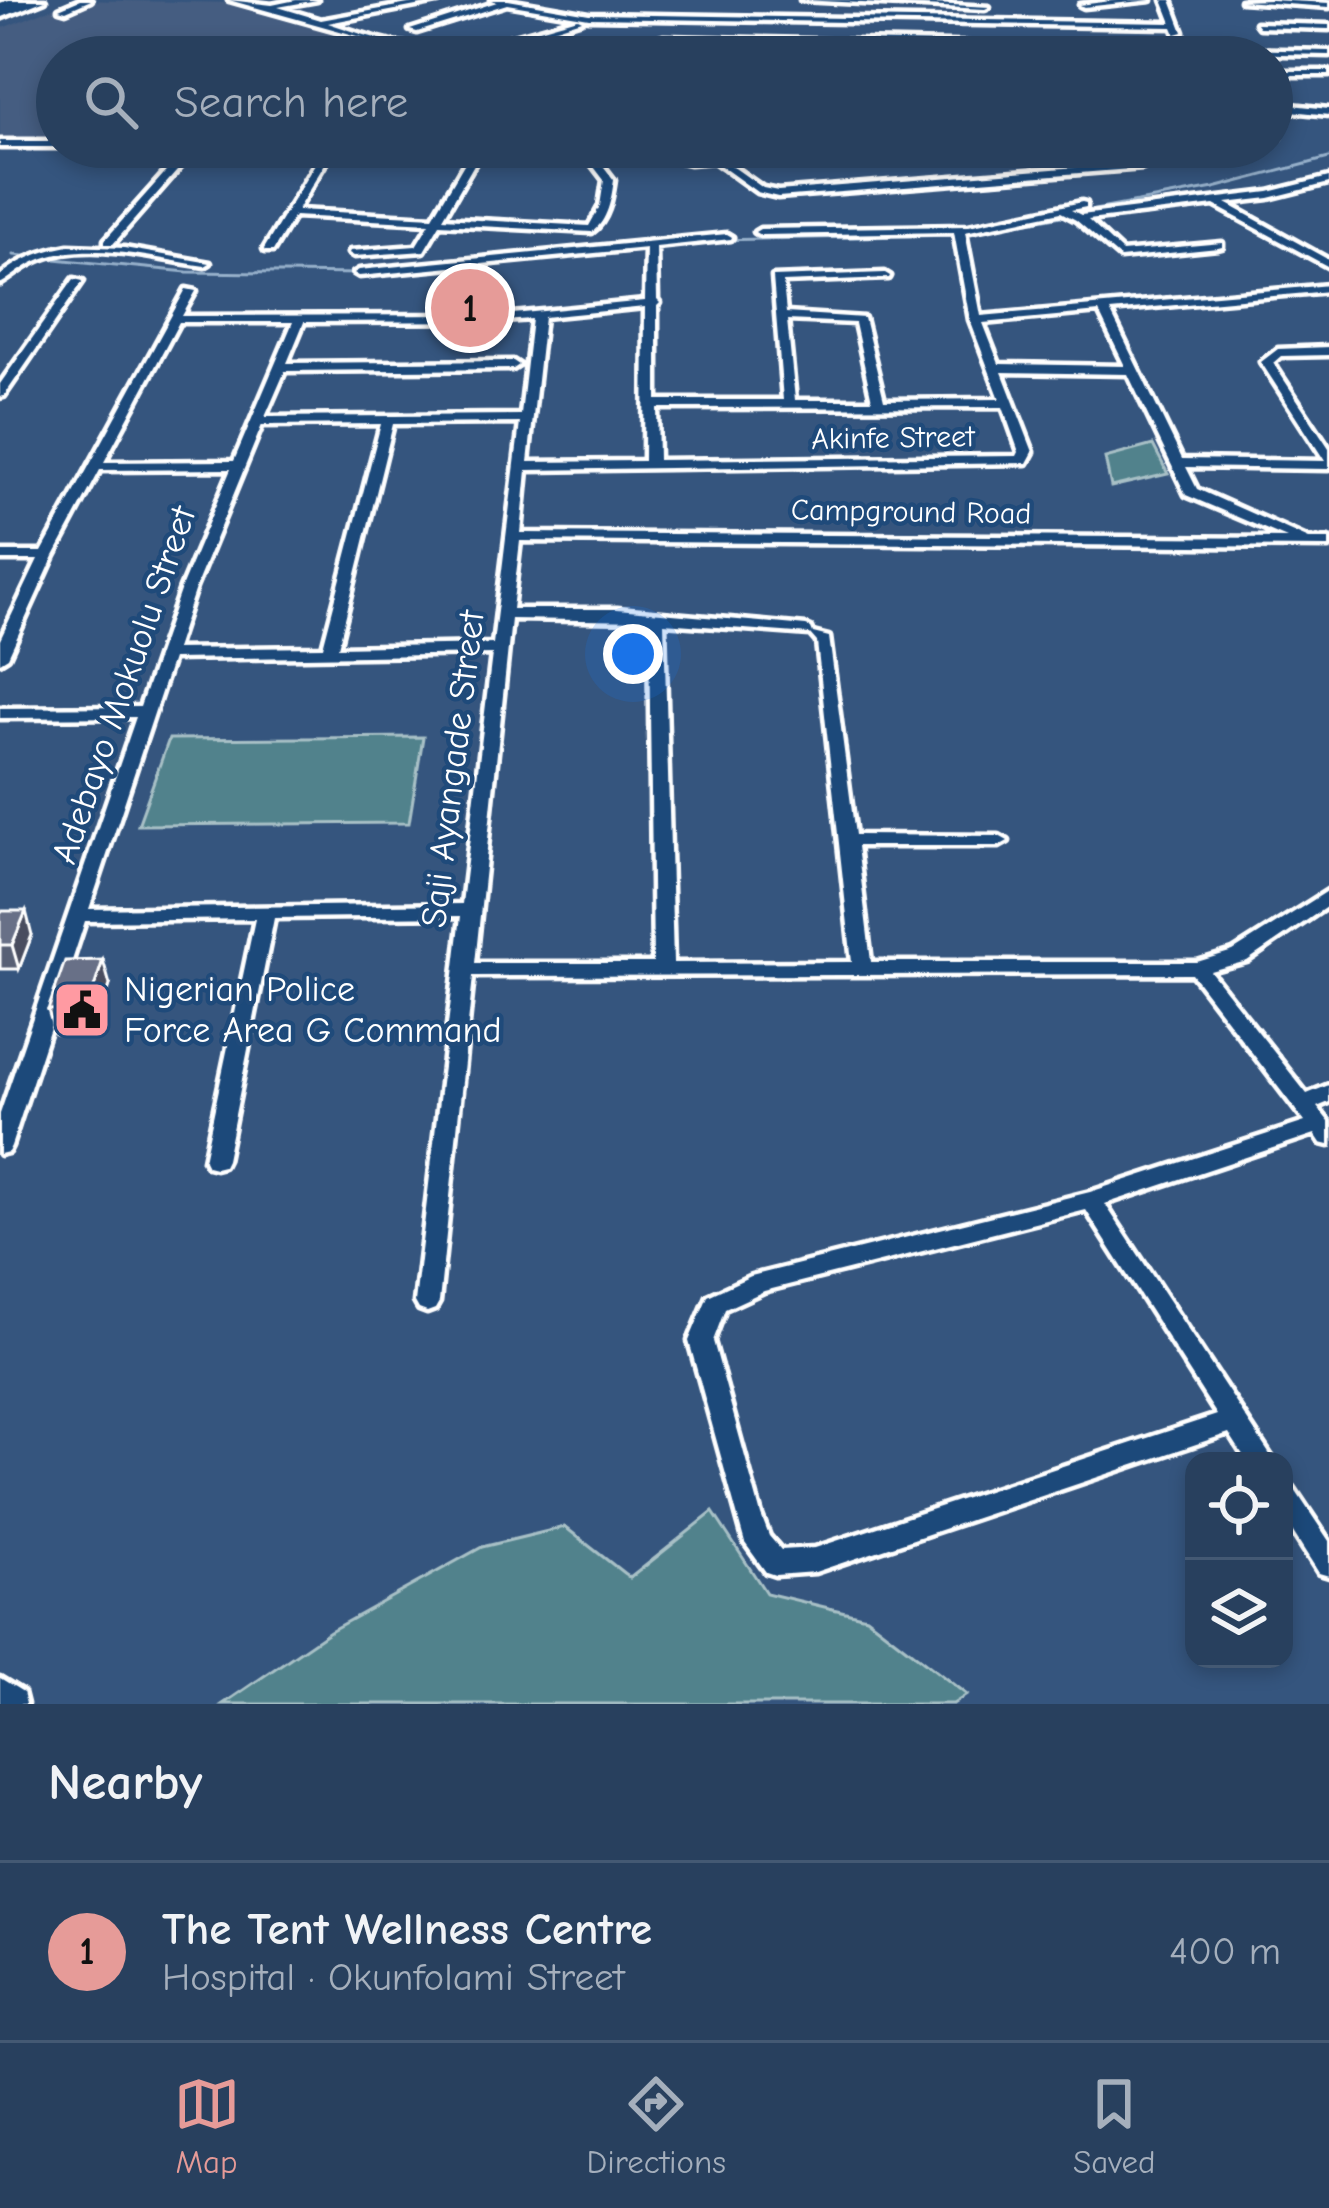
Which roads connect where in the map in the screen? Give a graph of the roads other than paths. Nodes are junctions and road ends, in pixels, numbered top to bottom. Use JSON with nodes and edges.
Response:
{"nodes":[{"id":1,"x":23,"y":0,"type":"edge"},
{"id":2,"x":39,"y":0,"type":"edge"},
{"id":3,"x":87,"y":0,"type":"edge"},
{"id":4,"x":233,"y":0,"type":"edge"},
{"id":5,"x":313,"y":0,"type":"edge"},
{"id":6,"x":443,"y":0,"type":"edge"},
{"id":7,"x":495,"y":0,"type":"edge"},
{"id":8,"x":788,"y":0,"type":"edge"},
{"id":9,"x":805,"y":0,"type":"edge"},
{"id":10,"x":1147,"y":0,"type":"edge"},
{"id":11,"x":1167,"y":0,"type":"edge"},
{"id":12,"x":1245,"y":1,"type":"edge"},
{"id":13,"x":506,"y":2,"type":"edge"},
{"id":14,"x":893,"y":2,"type":"edge"},
{"id":15,"x":270,"y":5,"type":"junction"},
{"id":16,"x":1084,"y":5,"type":"dead end"},
{"id":17,"x":1329,"y":5,"type":"edge"},
{"id":18,"x":0,"y":6,"type":"edge"},
{"id":19,"x":985,"y":8,"type":"dead end"},
{"id":20,"x":63,"y":9,"type":"dead end"},
{"id":21,"x":589,"y":16,"type":"junction"},
{"id":22,"x":315,"y":22,"type":"junction"},
{"id":23,"x":916,"y":22,"type":"junction"},
{"id":24,"x":771,"y":23,"type":"junction"},
{"id":25,"x":1177,"y":25,"type":"junction"},
{"id":26,"x":1259,"y":25,"type":"junction"},
{"id":27,"x":1329,"y":27,"type":"edge"},
{"id":28,"x":414,"y":30,"type":"dead end"},
{"id":29,"x":536,"y":30,"type":"junction"},
{"id":30,"x":365,"y":36,"type":"edge"},
{"id":31,"x":515,"y":36,"type":"edge"},
{"id":32,"x":539,"y":36,"type":"edge"},
{"id":33,"x":764,"y":36,"type":"edge"},
{"id":34,"x":836,"y":36,"type":"edge"},
{"id":35,"x":922,"y":36,"type":"edge"},
{"id":36,"x":1180,"y":36,"type":"edge"},
{"id":37,"x":1265,"y":36,"type":"edge"},
{"id":38,"x":1293,"y":52,"type":"edge"},
{"id":39,"x":1329,"y":53,"type":"edge"},
{"id":40,"x":1293,"y":73,"type":"edge"},
{"id":41,"x":1329,"y":73,"type":"edge"},
{"id":42,"x":1293,"y":108,"type":"edge"},
{"id":43,"x":1329,"y":112,"type":"edge"},
{"id":44,"x":0,"y":144,"type":"edge"},
{"id":45,"x":36,"y":144,"type":"edge"},
{"id":46,"x":174,"y":168,"type":"edge"},
{"id":47,"x":318,"y":168,"type":"edge"},
{"id":48,"x":467,"y":168,"type":"edge"},
{"id":49,"x":599,"y":168,"type":"edge"},
{"id":50,"x":729,"y":168,"type":"edge"},
{"id":51,"x":1105,"y":168,"type":"edge"},
{"id":52,"x":1329,"y":180,"type":"edge"},
{"id":53,"x":1218,"y":203,"type":"junction"},
{"id":54,"x":1073,"y":212,"type":"junction"},
{"id":55,"x":293,"y":213,"type":"junction"},
{"id":56,"x":439,"y":221,"type":"junction"},
{"id":57,"x":760,"y":232,"type":"dead end"},
{"id":58,"x":960,"y":232,"type":"junction"},
{"id":59,"x":727,"y":237,"type":"dead end"},
{"id":60,"x":109,"y":242,"type":"dead end"},
{"id":61,"x":1217,"y":245,"type":"dead end"},
{"id":62,"x":652,"y":246,"type":"junction"},
{"id":63,"x":269,"y":249,"type":"dead end"},
{"id":64,"x":354,"y":253,"type":"dead end"},
{"id":65,"x":205,"y":263,"type":"dead end"},
{"id":66,"x":1329,"y":264,"type":"edge"},
{"id":67,"x":359,"y":273,"type":"dead end"},
{"id":68,"x":885,"y":276,"type":"dead end"},
{"id":69,"x":0,"y":281,"type":"edge"},
{"id":70,"x":78,"y":281,"type":"dead end"},
{"id":71,"x":1329,"y":288,"type":"edge"},
{"id":72,"x":190,"y":291,"type":"dead end"},
{"id":73,"x":654,"y":303,"type":"junction"},
{"id":74,"x":1105,"y":310,"type":"junction"},
{"id":75,"x":538,"y":316,"type":"junction"},
{"id":76,"x":780,"y":316,"type":"junction"},
{"id":77,"x":176,"y":319,"type":"junction"},
{"id":78,"x":300,"y":319,"type":"junction"},
{"id":79,"x":976,"y":320,"type":"junction"},
{"id":80,"x":1329,"y":351,"type":"edge"},
{"id":81,"x":513,"y":365,"type":"dead end"},
{"id":82,"x":279,"y":367,"type":"junction"},
{"id":83,"x":995,"y":368,"type":"junction"},
{"id":84,"x":1132,"y":370,"type":"junction"},
{"id":85,"x":0,"y":393,"type":"edge"},
{"id":86,"x":789,"y":403,"type":"junction"},
{"id":87,"x":879,"y":403,"type":"junction"},
{"id":88,"x":655,"y":404,"type":"junction"},
{"id":89,"x":1006,"y":404,"type":"junction"},
{"id":90,"x":527,"y":419,"type":"junction"},
{"id":91,"x":388,"y":420,"type":"junction"},
{"id":92,"x":257,"y":421,"type":"junction"},
{"id":93,"x":1329,"y":462,"type":"edge"},
{"id":94,"x":1176,"y":463,"type":"junction"},
{"id":95,"x":239,"y":465,"type":"junction"},
{"id":96,"x":651,"y":465,"type":"junction"},
{"id":97,"x":96,"y":466,"type":"junction"},
{"id":98,"x":521,"y":466,"type":"junction"},
{"id":99,"x":514,"y":537,"type":"junction"},
{"id":100,"x":1307,"y":543,"type":"junction"},
{"id":101,"x":1329,"y":543,"type":"edge"},
{"id":102,"x":0,"y":556,"type":"edge"},
{"id":103,"x":47,"y":556,"type":"junction"},
{"id":104,"x":505,"y":614,"type":"junction"},
{"id":105,"x":656,"y":617,"type":"junction"},
{"id":106,"x":501,"y":649,"type":"junction"},
{"id":107,"x":329,"y":652,"type":"junction"},
{"id":108,"x":166,"y":654,"type":"junction"},
{"id":109,"x":0,"y":657,"type":"edge"},
{"id":110,"x":0,"y":712,"type":"edge"},
{"id":111,"x":148,"y":712,"type":"junction"},
{"id":112,"x":848,"y":840,"type":"junction"},
{"id":113,"x":999,"y":841,"type":"dead end"},
{"id":114,"x":1329,"y":896,"type":"edge"},
{"id":115,"x":467,"y":910,"type":"junction"},
{"id":116,"x":266,"y":911,"type":"junction"},
{"id":117,"x":77,"y":915,"type":"junction"},
{"id":118,"x":862,"y":968,"type":"junction"},
{"id":119,"x":1197,"y":968,"type":"junction"},
{"id":120,"x":663,"y":969,"type":"junction"},
{"id":121,"x":464,"y":970,"type":"junction"},
{"id":122,"x":1329,"y":1093,"type":"edge"},
{"id":123,"x":1303,"y":1104,"type":"junction"},
{"id":124,"x":1324,"y":1131,"type":"edge"},
{"id":125,"x":0,"y":1146,"type":"edge"},
{"id":126,"x":215,"y":1160,"type":"dead end"},
{"id":127,"x":1091,"y":1200,"type":"junction"},
{"id":128,"x":427,"y":1302,"type":"dead end"},
{"id":129,"x":1235,"y":1420,"type":"junction"},
{"id":130,"x":1256,"y":1452,"type":"edge"},
{"id":131,"x":1293,"y":1510,"type":"edge"},
{"id":132,"x":1329,"y":1564,"type":"edge"}],
"edges":[{"from":1,"to":18,"type":"highway"},
{"from":2,"to":18,"type":"main road"},
{"from":3,"to":20,"type":"street"},
{"from":4,"to":15,"type":"street"},
{"from":5,"to":15,"type":"street"},
{"from":6,"to":22,"type":"street"},
{"from":7,"to":13,"type":"street"},
{"from":8,"to":24,"type":"street"},
{"from":9,"to":14,"type":"street"},
{"from":10,"to":16,"type":"street"},
{"from":11,"to":25,"type":"street"},
{"from":12,"to":17,"type":"street"},
{"from":12,"to":26,"type":"street"},
{"from":13,"to":21,"type":"street"},
{"from":13,"to":28,"type":"street"},
{"from":14,"to":19,"type":"street"},
{"from":15,"to":22,"type":"street"},
{"from":21,"to":24,"type":"street"},
{"from":21,"to":29,"type":"street"},
{"from":22,"to":30,"type":"street"},
{"from":23,"to":24,"type":"street"},
{"from":23,"to":25,"type":"street"},
{"from":23,"to":35,"type":"street"},
{"from":24,"to":33,"type":"street"},
{"from":24,"to":34,"type":"street"},
{"from":25,"to":36,"type":"street"},
{"from":26,"to":27,"type":"street"},
{"from":26,"to":37,"type":"street"},
{"from":29,"to":31,"type":"street"},
{"from":29,"to":32,"type":"street"},
{"from":38,"to":39,"type":"street"},
{"from":40,"to":41,"type":"street"},
{"from":42,"to":43,"type":"street"},
{"from":44,"to":45,"type":"street"},
{"from":46,"to":60,"type":"street"},
{"from":47,"to":55,"type":"street"},
{"from":48,"to":56,"type":"street"},
{"from":49,"to":56,"type":"street"},
{"from":50,"to":51,"type":"street"},
{"from":52,"to":53,"type":"street"},
{"from":53,"to":54,"type":"street"},
{"from":53,"to":66,"type":"street"},
{"from":54,"to":58,"type":"street"},
{"from":54,"to":61,"type":"street"},
{"from":55,"to":56,"type":"street"},
{"from":55,"to":63,"type":"street"},
{"from":56,"to":64,"type":"street"},
{"from":57,"to":58,"type":"street"},
{"from":58,"to":79,"type":"street","name":"Akinfe Street"},
{"from":59,"to":62,"type":"street"},
{"from":62,"to":67,"type":"street"},
{"from":62,"to":73,"type":"street"},
{"from":65,"to":69,"type":"street"},
{"from":68,"to":76,"type":"street"},
{"from":70,"to":85,"type":"street"},
{"from":71,"to":74,"type":"street"},
{"from":72,"to":77,"type":"street"},
{"from":73,"to":75,"type":"street"},
{"from":73,"to":88,"type":"street"},
{"from":74,"to":79,"type":"street"},
{"from":74,"to":84,"type":"street"},
{"from":75,"to":78,"type":"street"},
{"from":75,"to":90,"type":"street","name":"Saji Ayangade Street"},
{"from":76,"to":86,"type":"street"},
{"from":76,"to":87,"type":"street"},
{"from":77,"to":78,"type":"street"},
{"from":77,"to":97,"type":"street"},
{"from":78,"to":82,"type":"street","name":"Adebayo Mokuolu Street"},
{"from":79,"to":83,"type":"street","name":"Akinfe Street"},
{"from":80,"to":93,"type":"street"},
{"from":81,"to":82,"type":"street"},
{"from":82,"to":92,"type":"street","name":"Adebayo Mokuolu Street"},
{"from":83,"to":84,"type":"street"},
{"from":83,"to":89,"type":"street","name":"Akinfe Street"},
{"from":84,"to":94,"type":"street"},
{"from":86,"to":87,"type":"street"},
{"from":86,"to":88,"type":"street"},
{"from":87,"to":89,"type":"street"},
{"from":88,"to":96,"type":"street"},
{"from":89,"to":96,"type":"street","name":"Akinfe Street"},
{"from":90,"to":91,"type":"street"},
{"from":90,"to":98,"type":"street","name":"Saji Ayangade Street"},
{"from":91,"to":92,"type":"street"},
{"from":91,"to":107,"type":"street"},
{"from":92,"to":95,"type":"street","name":"Adebayo Mokuolu Street"},
{"from":93,"to":94,"type":"street"},
{"from":94,"to":100,"type":"street"},
{"from":95,"to":97,"type":"street"},
{"from":95,"to":108,"type":"street","name":"Adebayo Mokuolu Street"},
{"from":96,"to":98,"type":"street","name":"Akinfe Street"},
{"from":97,"to":103,"type":"street"},
{"from":98,"to":99,"type":"street","name":"Saji Ayangade Street"},
{"from":99,"to":100,"type":"street","name":"Campground Road"},
{"from":99,"to":104,"type":"street","name":"Saji Ayangade Street"},
{"from":100,"to":101,"type":"street","name":"Campground Road"},
{"from":102,"to":103,"type":"street"},
{"from":103,"to":109,"type":"street"},
{"from":104,"to":105,"type":"street"},
{"from":104,"to":106,"type":"street","name":"Saji Ayangade Street"},
{"from":105,"to":112,"type":"street"},
{"from":105,"to":120,"type":"street"},
{"from":106,"to":107,"type":"street"},
{"from":106,"to":115,"type":"street","name":"Saji Ayangade Street"},
{"from":107,"to":108,"type":"street"},
{"from":108,"to":111,"type":"street","name":"Adebayo Mokuolu Street"},
{"from":110,"to":111,"type":"street"},
{"from":111,"to":117,"type":"street","name":"Adebayo Mokuolu Street"},
{"from":112,"to":113,"type":"street"},
{"from":112,"to":118,"type":"street"},
{"from":114,"to":119,"type":"street"},
{"from":115,"to":116,"type":"street"},
{"from":115,"to":121,"type":"street","name":"Saji Ayangade Street"},
{"from":116,"to":117,"type":"street"},
{"from":116,"to":126,"type":"street"},
{"from":117,"to":125,"type":"street","name":"Adebayo Mokuolu Street"},
{"from":118,"to":119,"type":"street"},
{"from":118,"to":120,"type":"street"},
{"from":119,"to":123,"type":"street"},
{"from":120,"to":121,"type":"street"},
{"from":121,"to":128,"type":"street","name":"Saji Ayangade Street"},
{"from":122,"to":123,"type":"street"},
{"from":123,"to":124,"type":"street"},
{"from":124,"to":127,"type":"street"},
{"from":127,"to":129,"type":"street"},
{"from":127,"to":129,"type":"street"},
{"from":129,"to":130,"type":"street"},
{"from":131,"to":132,"type":"street"}]}
